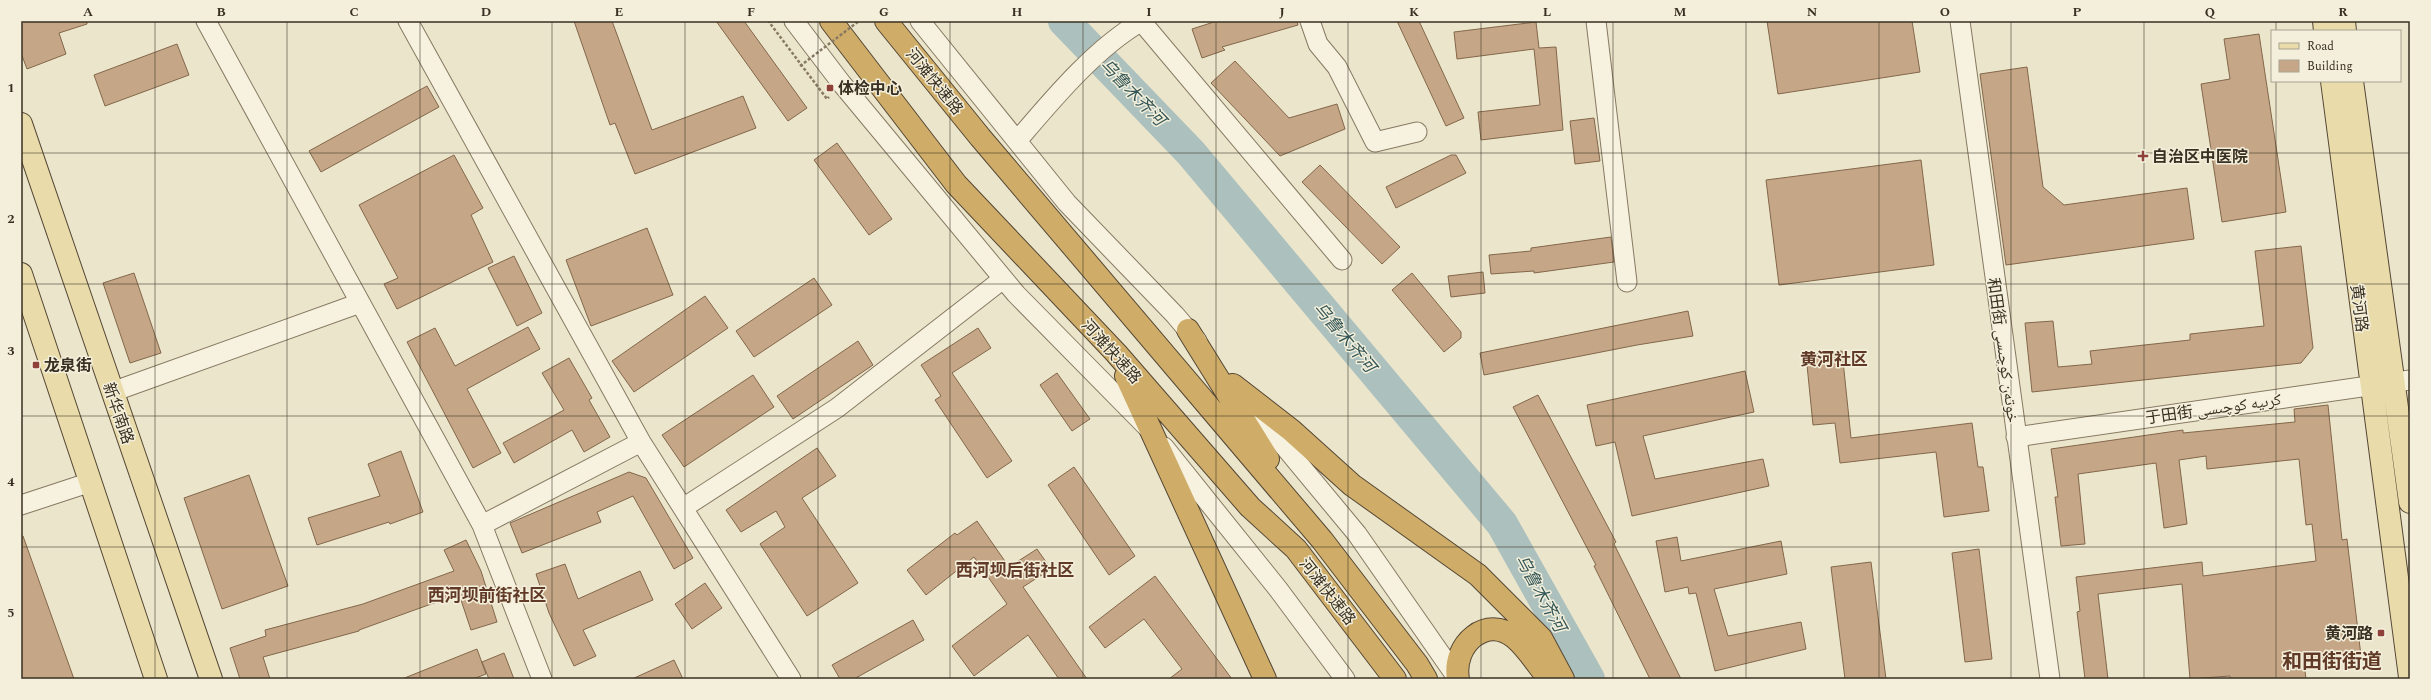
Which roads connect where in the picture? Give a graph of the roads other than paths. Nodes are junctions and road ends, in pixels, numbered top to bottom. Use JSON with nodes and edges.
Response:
{"nodes":[{"id":1,"x":206,"y":21,"type":"edge"},
{"id":2,"x":408,"y":21,"type":"edge"},
{"id":3,"x":794,"y":21,"type":"edge"},
{"id":4,"x":831,"y":21,"type":"edge"},
{"id":5,"x":886,"y":21,"type":"edge"},
{"id":6,"x":920,"y":21,"type":"edge"},
{"id":7,"x":1142,"y":21,"type":"edge"},
{"id":8,"x":1310,"y":21,"type":"edge"},
{"id":9,"x":1596,"y":21,"type":"edge"},
{"id":10,"x":1960,"y":21,"type":"edge"},
{"id":11,"x":2332,"y":82,"type":"edge"},
{"id":12,"x":2352,"y":82,"type":"edge"},
{"id":13,"x":21,"y":124,"type":"edge"},
{"id":14,"x":1417,"y":132,"type":"dead end"},
{"id":15,"x":1017,"y":141,"type":"junction"},
{"id":16,"x":1342,"y":260,"type":"dead end"},
{"id":17,"x":21,"y":274,"type":"edge"},
{"id":18,"x":1003,"y":279,"type":"junction"},
{"id":19,"x":1627,"y":282,"type":"dead end"},
{"id":20,"x":360,"y":303,"type":"junction"},
{"id":21,"x":1188,"y":330,"type":"junction"},
{"id":22,"x":1116,"y":353,"type":"junction"},
{"id":23,"x":2402,"y":381,"type":"edge"},
{"id":24,"x":1233,"y":385,"type":"junction"},
{"id":25,"x":2370,"y":385,"type":"junction"},
{"id":26,"x":112,"y":392,"type":"junction"},
{"id":27,"x":1153,"y":433,"type":"junction"},
{"id":28,"x":2016,"y":437,"type":"junction"},
{"id":29,"x":641,"y":442,"type":"junction"},
{"id":30,"x":91,"y":482,"type":"junction"},
{"id":31,"x":2410,"y":502,"type":"edge"},
{"id":32,"x":21,"y":505,"type":"edge"},
{"id":33,"x":683,"y":508,"type":"junction"},
{"id":34,"x":1305,"y":520,"type":"junction"},
{"id":35,"x":482,"y":525,"type":"junction"},
{"id":36,"x":2410,"y":677,"type":"edge"},
{"id":37,"x":156,"y":679,"type":"edge"},
{"id":38,"x":211,"y":679,"type":"edge"},
{"id":39,"x":542,"y":679,"type":"edge"},
{"id":40,"x":792,"y":679,"type":"edge"},
{"id":41,"x":1265,"y":679,"type":"edge"},
{"id":42,"x":1344,"y":679,"type":"edge"},
{"id":43,"x":1395,"y":679,"type":"edge"},
{"id":44,"x":1426,"y":679,"type":"edge"},
{"id":45,"x":1458,"y":679,"type":"edge"},
{"id":46,"x":1549,"y":679,"type":"edge"},
{"id":47,"x":1563,"y":679,"type":"edge"},
{"id":48,"x":2050,"y":679,"type":"edge"}],
"edges":[{"from":1,"to":20,"type":"street"},
{"from":2,"to":29,"type":"street"},
{"from":3,"to":18,"type":"street"},
{"from":4,"to":22,"type":"highway","name":"河滩快速路"},
{"from":5,"to":34,"type":"highway","name":"河滩快速路"},
{"from":6,"to":15,"type":"street"},
{"from":7,"to":15,"type":"street"},
{"from":7,"to":16,"type":"street"},
{"from":8,"to":14,"type":"street"},
{"from":9,"to":19,"type":"street"},
{"from":10,"to":28,"type":"street","name":"和田街 خوتەن كوچىسى"},
{"from":11,"to":25,"type":"main road","name":"黄河路"},
{"from":12,"to":23,"type":"main road","name":"黄河路"},
{"from":13,"to":26,"type":"main road","name":"新华南路"},
{"from":15,"to":21,"type":"street"},
{"from":17,"to":30,"type":"main road"},
{"from":18,"to":27,"type":"street"},
{"from":18,"to":33,"type":"street"},
{"from":20,"to":26,"type":"street"},
{"from":20,"to":35,"type":"street"},
{"from":21,"to":24,"type":"street"},
{"from":21,"to":34,"type":"highway"},
{"from":22,"to":27,"type":"highway"},
{"from":22,"to":43,"type":"highway","name":"河滩快速路"},
{"from":23,"to":25,"type":"street","name":"于田街 كرىيە كوچىسى"},
{"from":23,"to":31,"type":"main road","name":"黄河路"},
{"from":24,"to":45,"type":"street"},
{"from":24,"to":47,"type":"highway"},
{"from":25,"to":28,"type":"street","name":"于田街 كرىيە كوچىسى"},
{"from":25,"to":36,"type":"main road","name":"黄河路"},
{"from":26,"to":38,"type":"main road","name":"新华南路"},
{"from":27,"to":41,"type":"highway"},
{"from":27,"to":42,"type":"street"},
{"from":28,"to":48,"type":"street","name":"和田街 خوتەن كوچىسى"},
{"from":29,"to":33,"type":"street"},
{"from":29,"to":35,"type":"street"},
{"from":30,"to":32,"type":"street"},
{"from":30,"to":37,"type":"main road"},
{"from":33,"to":40,"type":"street"},
{"from":34,"to":44,"type":"highway","name":"河滩快速路"},
{"from":35,"to":39,"type":"street"},
{"from":45,"to":46,"type":"highway"}]}
